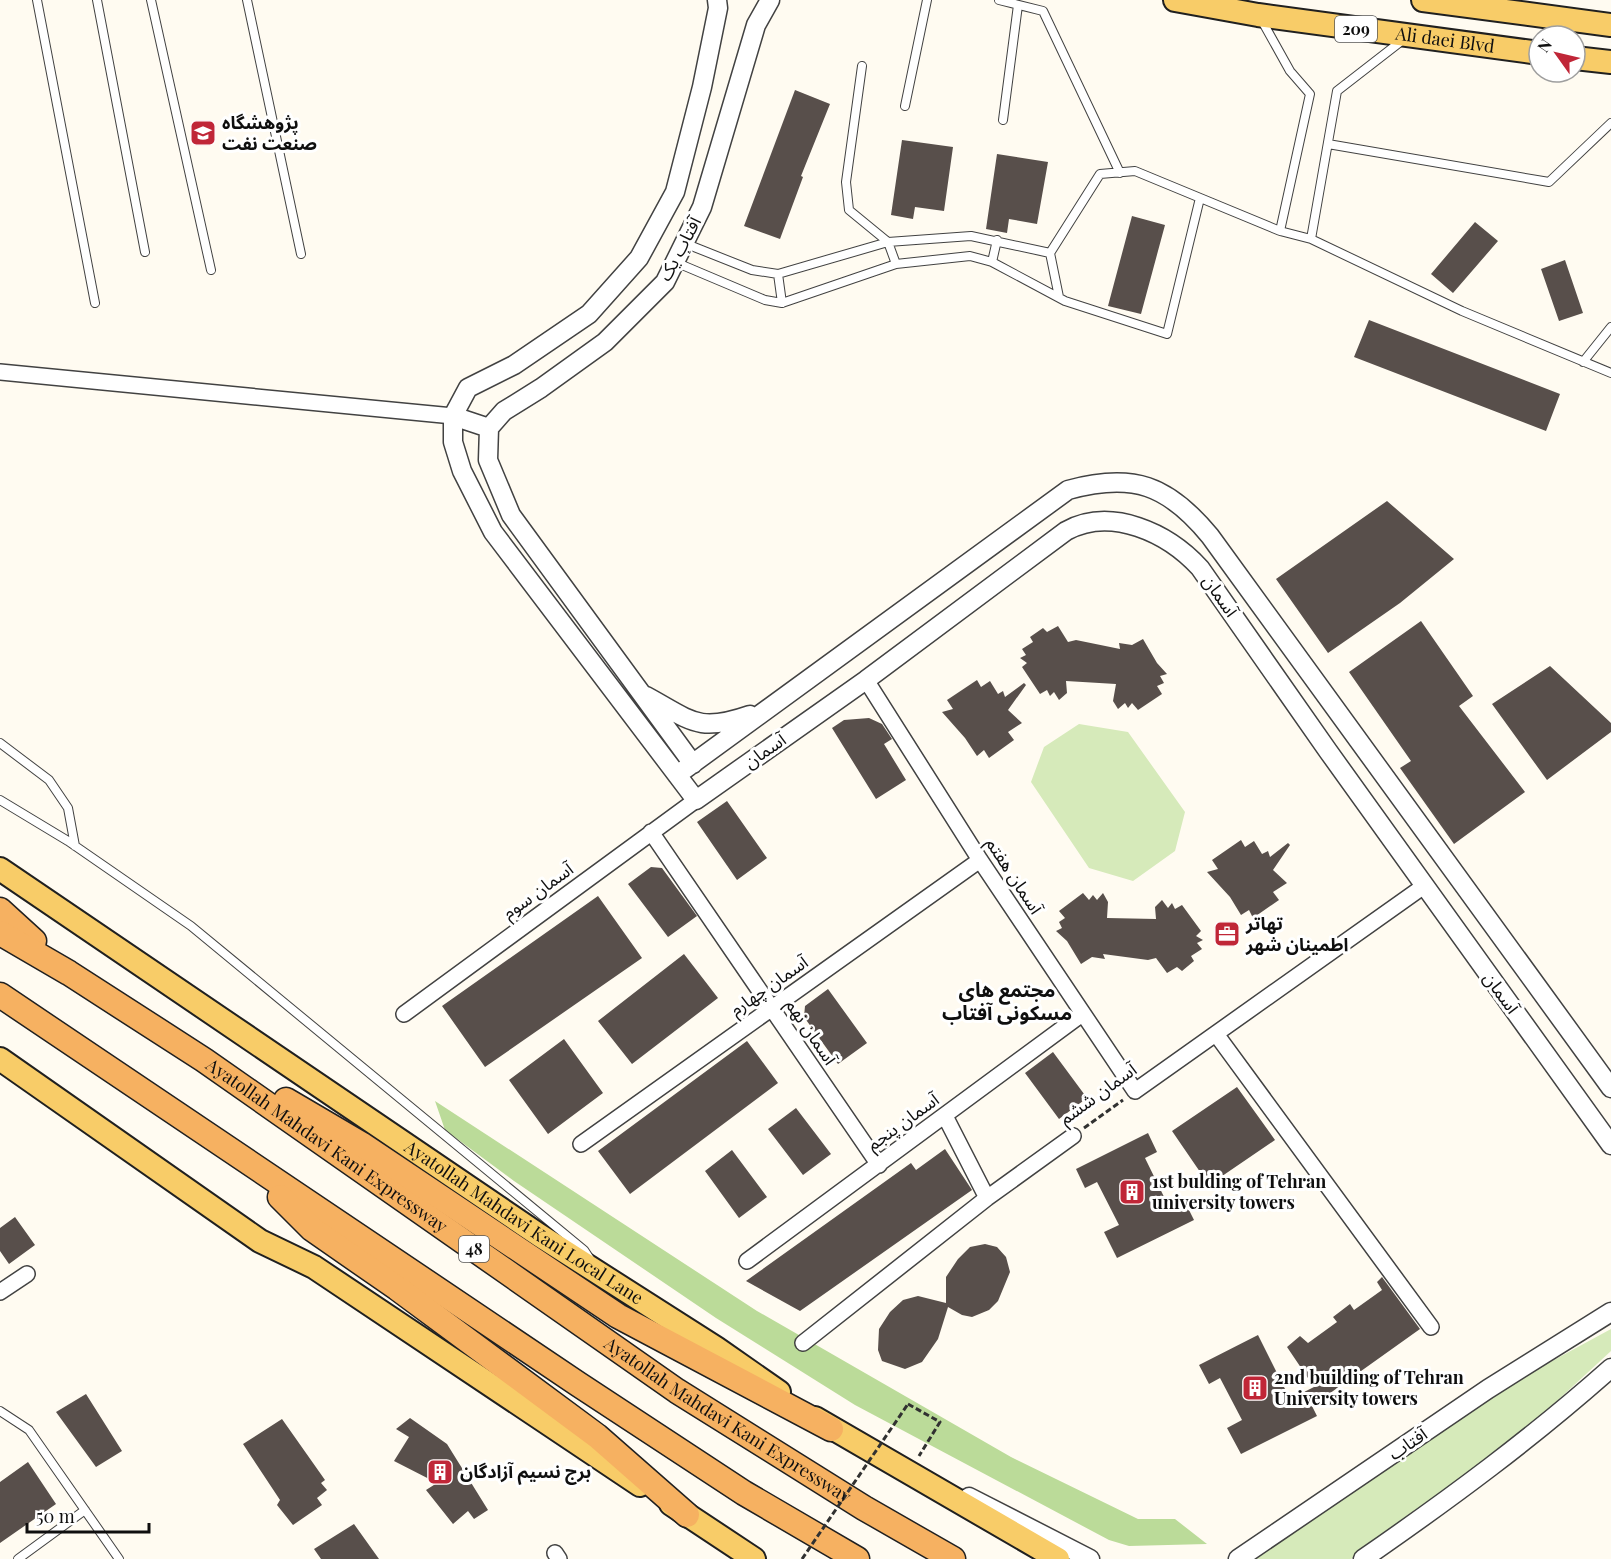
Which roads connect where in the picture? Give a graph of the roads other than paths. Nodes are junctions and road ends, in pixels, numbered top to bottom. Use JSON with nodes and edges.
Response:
{"nodes":[{"id":1,"x":38,"y":0,"type":"edge"},
{"id":2,"x":97,"y":0,"type":"edge"},
{"id":3,"x":151,"y":0,"type":"edge"},
{"id":4,"x":247,"y":0,"type":"edge"},
{"id":5,"x":927,"y":0,"type":"edge"},
{"id":6,"x":999,"y":0,"type":"edge"},
{"id":7,"x":1174,"y":0,"type":"edge"},
{"id":8,"x":1423,"y":0,"type":"edge"},
{"id":9,"x":718,"y":3,"type":"edge"},
{"id":10,"x":767,"y":3,"type":"edge"},
{"id":11,"x":1018,"y":5,"type":"junction"},
{"id":12,"x":1516,"y":6,"type":"edge"},
{"id":13,"x":1258,"y":15,"type":"junction"},
{"id":14,"x":1611,"y":25,"type":"edge"},
{"id":15,"x":1407,"y":36,"type":"junction"},
{"id":16,"x":1527,"y":51,"type":"edge"},
{"id":17,"x":1587,"y":59,"type":"edge"},
{"id":18,"x":1611,"y":62,"type":"edge"},
{"id":19,"x":862,"y":66,"type":"dead end"},
{"id":20,"x":905,"y":106,"type":"dead end"},
{"id":21,"x":1003,"y":120,"type":"dead end"},
{"id":22,"x":1611,"y":123,"type":"edge"},
{"id":23,"x":1328,"y":144,"type":"junction"},
{"id":24,"x":1120,"y":173,"type":"junction"},
{"id":25,"x":1200,"y":198,"type":"junction"},
{"id":26,"x":1280,"y":231,"type":"junction"},
{"id":27,"x":1311,"y":239,"type":"junction"},
{"id":28,"x":997,"y":240,"type":"junction"},
{"id":29,"x":888,"y":242,"type":"junction"},
{"id":30,"x":684,"y":243,"type":"junction"},
{"id":31,"x":144,"y":252,"type":"dead end"},
{"id":32,"x":1050,"y":253,"type":"junction"},
{"id":33,"x":301,"y":254,"type":"dead end"},
{"id":34,"x":675,"y":262,"type":"junction"},
{"id":35,"x":992,"y":262,"type":"junction"},
{"id":36,"x":896,"y":264,"type":"junction"},
{"id":37,"x":211,"y":270,"type":"dead end"},
{"id":38,"x":778,"y":274,"type":"junction"},
{"id":39,"x":1059,"y":297,"type":"junction"},
{"id":40,"x":95,"y":303,"type":"dead end"},
{"id":41,"x":782,"y":303,"type":"junction"},
{"id":42,"x":1611,"y":327,"type":"edge"},
{"id":43,"x":1583,"y":362,"type":"junction"},
{"id":44,"x":0,"y":372,"type":"edge"},
{"id":45,"x":1611,"y":373,"type":"edge"},
{"id":46,"x":453,"y":416,"type":"junction"},
{"id":47,"x":489,"y":428,"type":"junction"},
{"id":48,"x":866,"y":680,"type":"junction"},
{"id":49,"x":642,"y":694,"type":"junction"},
{"id":50,"x":769,"y":708,"type":"junction"},
{"id":51,"x":0,"y":743,"type":"edge"},
{"id":52,"x":693,"y":764,"type":"junction"},
{"id":53,"x":677,"y":775,"type":"junction"},
{"id":54,"x":0,"y":800,"type":"edge"},
{"id":55,"x":696,"y":800,"type":"junction"},
{"id":56,"x":651,"y":832,"type":"junction"},
{"id":57,"x":75,"y":846,"type":"junction"},
{"id":58,"x":980,"y":860,"type":"junction"},
{"id":59,"x":0,"y":869,"type":"edge"},
{"id":60,"x":1424,"y":886,"type":"junction"},
{"id":61,"x":0,"y":910,"type":"edge"},
{"id":62,"x":0,"y":933,"type":"edge"},
{"id":63,"x":69,"y":973,"type":"junction"},
{"id":64,"x":0,"y":995,"type":"edge"},
{"id":65,"x":771,"y":1008,"type":"junction"},
{"id":66,"x":404,"y":1014,"type":"dead end"},
{"id":67,"x":1082,"y":1014,"type":"junction"},
{"id":68,"x":1215,"y":1034,"type":"junction"},
{"id":69,"x":0,"y":1059,"type":"edge"},
{"id":70,"x":204,"y":1060,"type":"junction"},
{"id":71,"x":1611,"y":1088,"type":"edge"},
{"id":72,"x":1135,"y":1091,"type":"joint"},
{"id":73,"x":945,"y":1116,"type":"junction"},
{"id":74,"x":1073,"y":1136,"type":"road end"},
{"id":75,"x":581,"y":1144,"type":"dead end"},
{"id":76,"x":1611,"y":1145,"type":"edge"},
{"id":77,"x":244,"y":1162,"type":"junction"},
{"id":78,"x":879,"y":1165,"type":"junction"},
{"id":79,"x":987,"y":1198,"type":"junction"},
{"id":80,"x":747,"y":1261,"type":"dead end"},
{"id":81,"x":27,"y":1274,"type":"dead end"},
{"id":82,"x":602,"y":1275,"type":"junction"},
{"id":83,"x":0,"y":1292,"type":"edge"},
{"id":84,"x":1611,"y":1296,"type":"edge"},
{"id":85,"x":1611,"y":1312,"type":"edge"},
{"id":86,"x":1431,"y":1328,"type":"dead end"},
{"id":87,"x":1572,"y":1336,"type":"junction"},
{"id":88,"x":803,"y":1343,"type":"dead end"},
{"id":89,"x":1611,"y":1368,"type":"edge"},
{"id":90,"x":0,"y":1411,"type":"edge"},
{"id":91,"x":831,"y":1429,"type":"junction"},
{"id":92,"x":931,"y":1485,"type":"junction"},
{"id":93,"x":85,"y":1510,"type":"junction"},
{"id":94,"x":687,"y":1515,"type":"junction"},
{"id":95,"x":1243,"y":1557,"type":"edge"},
{"id":96,"x":18,"y":1559,"type":"edge"},
{"id":97,"x":119,"y":1559,"type":"edge"},
{"id":98,"x":754,"y":1559,"type":"edge"},
{"id":99,"x":857,"y":1559,"type":"edge"},
{"id":100,"x":953,"y":1559,"type":"edge"},
{"id":101,"x":1058,"y":1559,"type":"edge"},
{"id":102,"x":1090,"y":1559,"type":"edge"},
{"id":103,"x":1363,"y":1559,"type":"edge"}],
"edges":[{"from":1,"to":40,"type":"lane"},
{"from":2,"to":31,"type":"lane"},
{"from":3,"to":37,"type":"lane"},
{"from":4,"to":33,"type":"lane"},
{"from":5,"to":20,"type":"lane"},
{"from":6,"to":11,"type":"lane"},
{"from":7,"to":13,"type":"main road","name":"Ali daei Blvd","number":"209"},
{"from":8,"to":12,"type":"main road","name":"Ali daei Blvd"},
{"from":9,"to":46,"type":"street","name":"آفتاب یک"},
{"from":10,"to":30,"type":"street","name":"آفتاب یک"},
{"from":11,"to":21,"type":"lane"},
{"from":11,"to":24,"type":"lane"},
{"from":12,"to":14,"type":"main road","name":"Ali daei Blvd"},
{"from":13,"to":15,"type":"main road","name":"Ali daei Blvd","number":"209"},
{"from":13,"to":26,"type":"lane"},
{"from":15,"to":16,"type":"main road","name":"Ali daei Blvd","number":"209"},
{"from":15,"to":23,"type":"lane"},
{"from":17,"to":18,"type":"main road"},
{"from":19,"to":29,"type":"lane"},
{"from":22,"to":23,"type":"lane"},
{"from":23,"to":27,"type":"lane"},
{"from":24,"to":25,"type":"lane"},
{"from":24,"to":32,"type":"lane"},
{"from":25,"to":26,"type":"lane"},
{"from":25,"to":39,"type":"lane"},
{"from":26,"to":27,"type":"lane"},
{"from":27,"to":43,"type":"lane"},
{"from":28,"to":29,"type":"lane"},
{"from":28,"to":32,"type":"lane"},
{"from":28,"to":35,"type":"lane"},
{"from":29,"to":36,"type":"lane"},
{"from":29,"to":38,"type":"lane"},
{"from":30,"to":34,"type":"street","name":"آفتاب یک"},
{"from":30,"to":38,"type":"lane"},
{"from":32,"to":39,"type":"lane"},
{"from":34,"to":41,"type":"lane"},
{"from":34,"to":47,"type":"street","name":"آفتاب یک"},
{"from":35,"to":36,"type":"lane"},
{"from":35,"to":39,"type":"lane"},
{"from":36,"to":41,"type":"lane"},
{"from":38,"to":41,"type":"lane"},
{"from":42,"to":43,"type":"lane"},
{"from":43,"to":45,"type":"lane"},
{"from":44,"to":46,"type":"street"},
{"from":46,"to":47,"type":"street"},
{"from":46,"to":53,"type":"street"},
{"from":47,"to":49,"type":"street"},
{"from":48,"to":55,"type":"street","name":"آسمان"},
{"from":48,"to":58,"type":"street","name":"آسمان هفتم"},
{"from":48,"to":60,"type":"street","name":"آسمان"},
{"from":49,"to":50,"type":"street"},
{"from":49,"to":52,"type":"street"},
{"from":50,"to":52,"type":"street","name":"آسمان"},
{"from":50,"to":71,"type":"street","name":"آسمان"},
{"from":51,"to":57,"type":"lane"},
{"from":52,"to":53,"type":"street","name":"آسمان"},
{"from":53,"to":55,"type":"street"},
{"from":54,"to":57,"type":"lane"},
{"from":55,"to":56,"type":"street","name":"آسمان سوم"},
{"from":56,"to":65,"type":"street","name":"آسمان نهم"},
{"from":56,"to":66,"type":"street","name":"آسمان سوم"},
{"from":57,"to":82,"type":"lane"},
{"from":58,"to":65,"type":"street","name":"آسمان چهارم"},
{"from":58,"to":67,"type":"street","name":"آسمان هفتم"},
{"from":59,"to":82,"type":"main road","name":"Ayatollah Mahdavi Kani Local Lane"},
{"from":60,"to":68,"type":"street","name":"آسمان ششم"},
{"from":60,"to":76,"type":"street","name":"آسمان"},
{"from":61,"to":63,"type":"highway"},
{"from":62,"to":63,"type":"highway","name":"Ayatollah Mahdavi Kani Expressway","number":"48"},
{"from":63,"to":70,"type":"highway","name":"Ayatollah Mahdavi Kani Expressway","number":"48"},
{"from":64,"to":77,"type":"highway"},
{"from":65,"to":75,"type":"street","name":"آسمان چهارم"},
{"from":65,"to":78,"type":"street","name":"آسمان نهم"},
{"from":67,"to":72,"type":"street","name":"آسمان هفتم"},
{"from":67,"to":73,"type":"street","name":"آسمان پنجم"},
{"from":68,"to":72,"type":"street","name":"آسمان ششم"},
{"from":68,"to":86,"type":"street"},
{"from":69,"to":94,"type":"main road"},
{"from":70,"to":91,"type":"highway"},
{"from":70,"to":100,"type":"highway","name":"Ayatollah Mahdavi Kani Expressway","number":"48"},
{"from":73,"to":78,"type":"street","name":"آسمان پنجم"},
{"from":73,"to":79,"type":"street"},
{"from":74,"to":79,"type":"street","name":"آسمان ششم"},
{"from":77,"to":94,"type":"highway"},
{"from":77,"to":99,"type":"highway"},
{"from":78,"to":80,"type":"street","name":"آسمان پنجم"},
{"from":79,"to":88,"type":"street","name":"آسمان ششم"},
{"from":81,"to":83,"type":"street"},
{"from":82,"to":91,"type":"main road","name":"Ayatollah Mahdavi Kani Local Lane"},
{"from":84,"to":87,"type":"street"},
{"from":85,"to":87,"type":"street","name":"آفتاب"},
{"from":87,"to":95,"type":"street","name":"آفتاب"},
{"from":89,"to":103,"type":"street"},
{"from":90,"to":93,"type":"lane"},
{"from":91,"to":92,"type":"main road","name":"Ayatollah Mahdavi Kani Local Lane"},
{"from":92,"to":101,"type":"main road","name":"Ayatollah Mahdavi Kani Local Lane"},
{"from":92,"to":102,"type":"street"},
{"from":93,"to":96,"type":"lane"},
{"from":93,"to":97,"type":"lane"},
{"from":94,"to":98,"type":"main road"}]}
